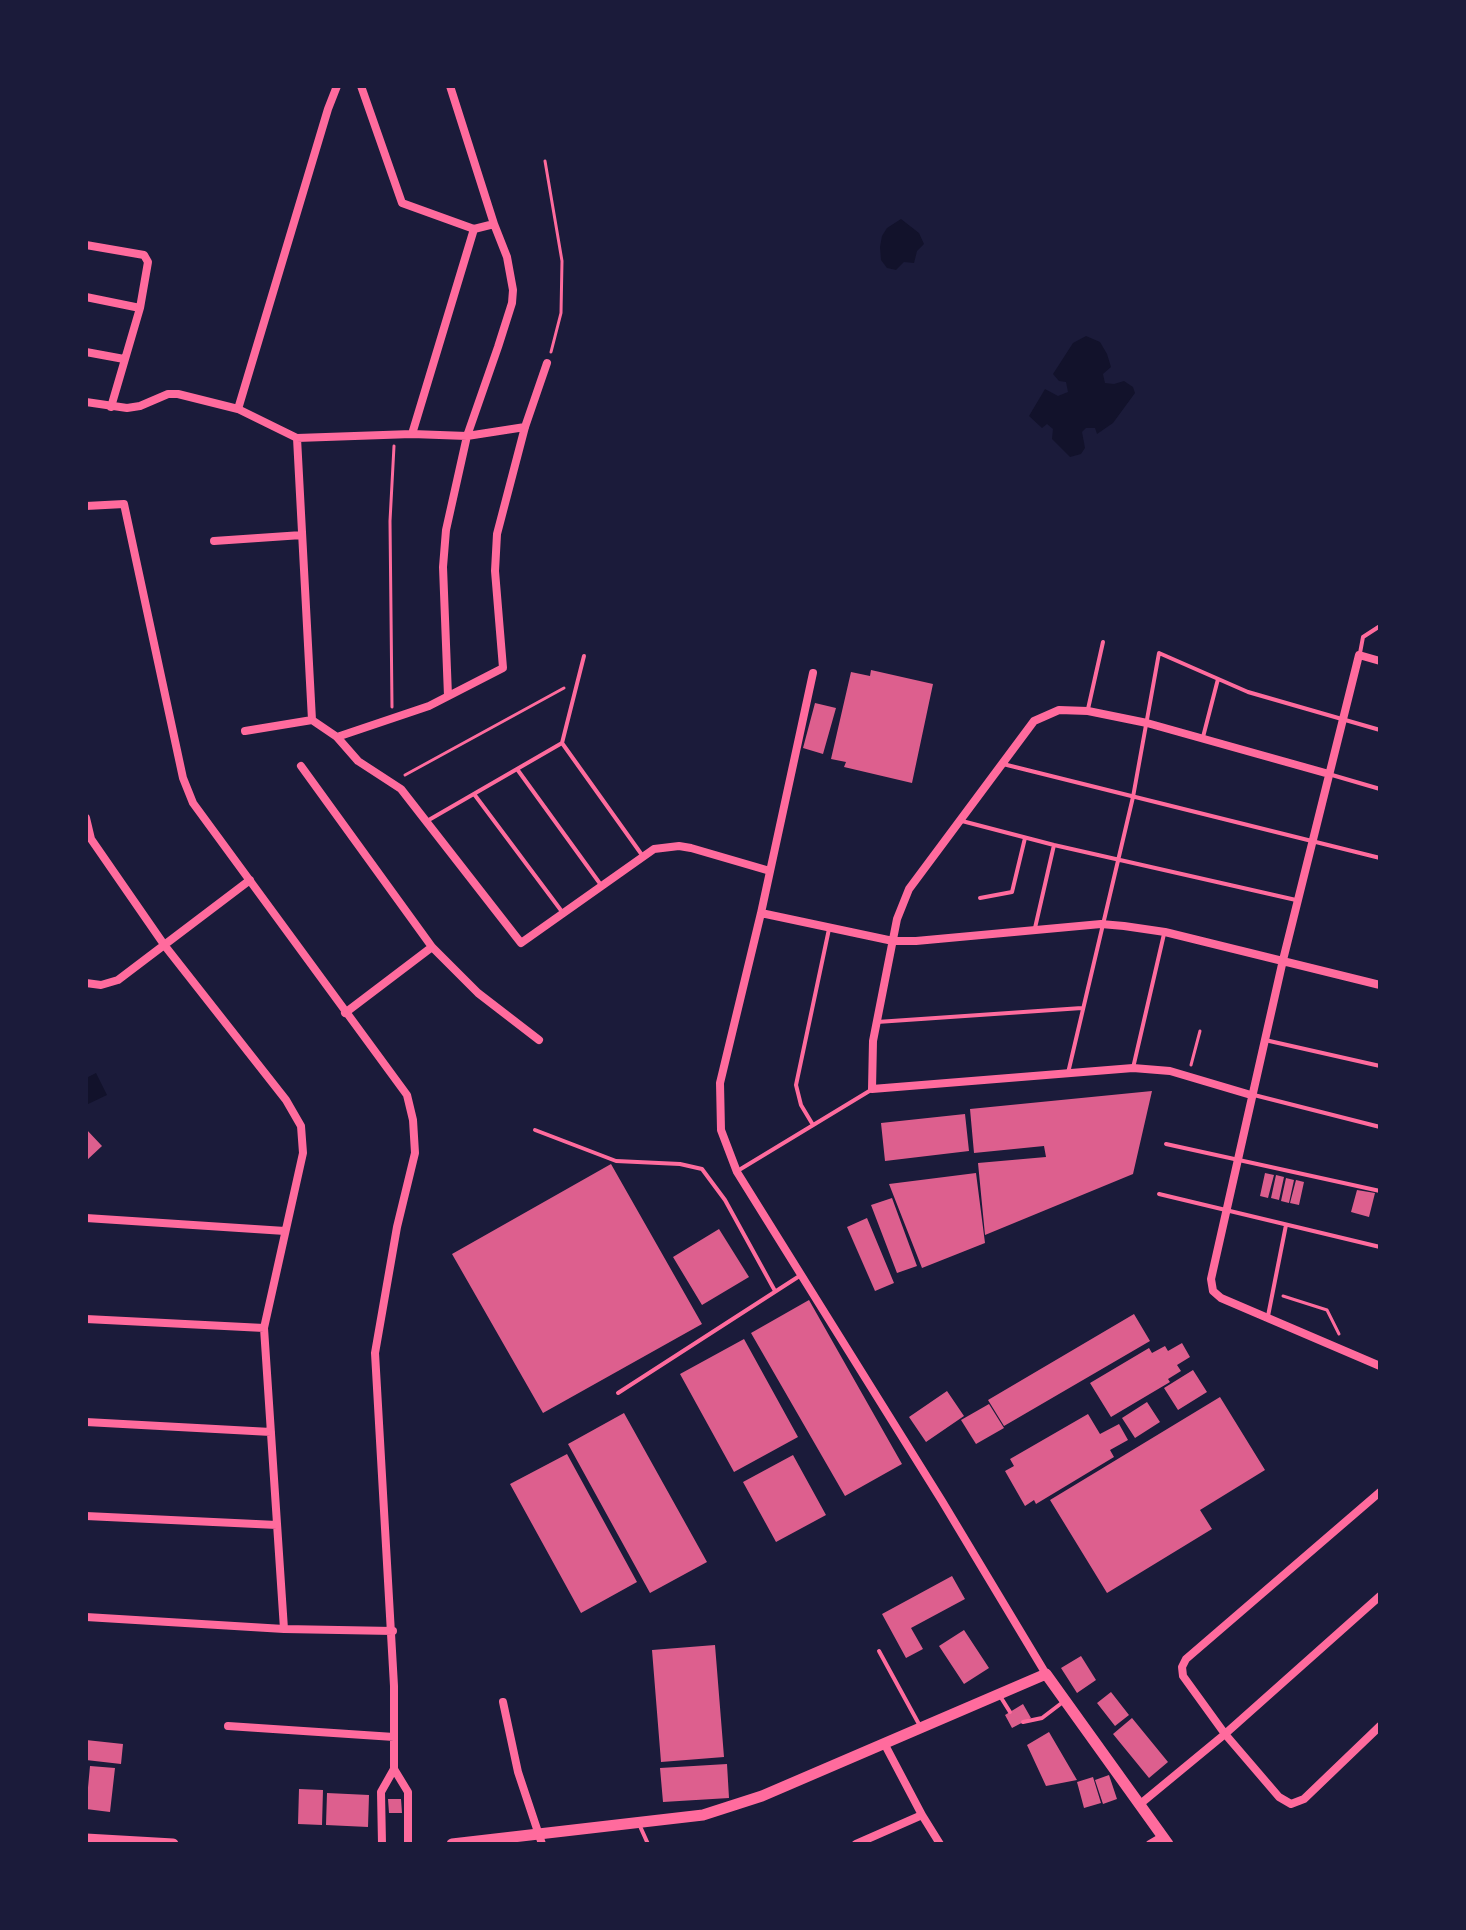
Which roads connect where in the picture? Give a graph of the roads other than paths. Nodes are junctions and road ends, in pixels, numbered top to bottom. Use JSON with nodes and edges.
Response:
{"nodes":[{"id":1,"x":337,"y":86,"type":"edge"},
{"id":2,"x":361,"y":86,"type":"edge"},
{"id":3,"x":450,"y":86,"type":"edge"},
{"id":4,"x":494,"y":224,"type":"junction"},
{"id":5,"x":474,"y":229,"type":"junction"},
{"id":6,"x":86,"y":245,"type":"edge"},
{"id":7,"x":86,"y":297,"type":"edge"},
{"id":8,"x":140,"y":308,"type":"junction"},
{"id":9,"x":86,"y":352,"type":"edge"},
{"id":10,"x":124,"y":359,"type":"junction"},
{"id":11,"x":547,"y":363,"type":"road end"},
{"id":12,"x":86,"y":402,"type":"edge"},
{"id":13,"x":111,"y":407,"type":"junction"},
{"id":14,"x":238,"y":409,"type":"junction"},
{"id":15,"x":525,"y":427,"type":"junction"},
{"id":16,"x":412,"y":434,"type":"junction"},
{"id":17,"x":467,"y":436,"type":"junction"},
{"id":18,"x":297,"y":438,"type":"junction"},
{"id":19,"x":86,"y":506,"type":"edge"},
{"id":20,"x":302,"y":535,"type":"junction"},
{"id":21,"x":214,"y":541,"type":"dead end"},
{"id":22,"x":1380,"y":626,"type":"edge"},
{"id":23,"x":1103,"y":642,"type":"dead end"},
{"id":24,"x":1359,"y":655,"type":"junction"},
{"id":25,"x":584,"y":656,"type":"dead end"},
{"id":26,"x":1380,"y":661,"type":"edge"},
{"id":27,"x":813,"y":673,"type":"dead end"},
{"id":28,"x":1218,"y":679,"type":"junction"},
{"id":29,"x":448,"y":696,"type":"junction"},
{"id":30,"x":1088,"y":711,"type":"junction"},
{"id":31,"x":312,"y":720,"type":"junction"},
{"id":32,"x":1343,"y":721,"type":"junction"},
{"id":33,"x":1147,"y":723,"type":"junction"},
{"id":34,"x":1380,"y":730,"type":"edge"},
{"id":35,"x":245,"y":731,"type":"dead end"},
{"id":36,"x":337,"y":737,"type":"junction"},
{"id":37,"x":1203,"y":737,"type":"junction"},
{"id":38,"x":562,"y":743,"type":"junction"},
{"id":39,"x":1003,"y":764,"type":"junction"},
{"id":40,"x":301,"y":766,"type":"dead end"},
{"id":41,"x":517,"y":769,"type":"junction"},
{"id":42,"x":1329,"y":774,"type":"junction"},
{"id":43,"x":1380,"y":789,"type":"edge"},
{"id":44,"x":474,"y":794,"type":"junction"},
{"id":45,"x":1133,"y":797,"type":"junction"},
{"id":46,"x":86,"y":818,"type":"edge"},
{"id":47,"x":959,"y":820,"type":"junction"},
{"id":48,"x":425,"y":822,"type":"junction"},
{"id":49,"x":1025,"y":838,"type":"junction"},
{"id":50,"x":1313,"y":842,"type":"junction"},
{"id":51,"x":1054,"y":845,"type":"junction"},
{"id":52,"x":643,"y":855,"type":"junction"},
{"id":53,"x":1380,"y":858,"type":"edge"},
{"id":54,"x":1117,"y":860,"type":"junction"},
{"id":55,"x":770,"y":871,"type":"junction"},
{"id":56,"x":250,"y":880,"type":"junction"},
{"id":57,"x":601,"y":885,"type":"junction"},
{"id":58,"x":980,"y":898,"type":"dead end"},
{"id":59,"x":1299,"y":900,"type":"junction"},
{"id":60,"x":563,"y":913,"type":"junction"},
{"id":61,"x":761,"y":913,"type":"junction"},
{"id":62,"x":1101,"y":924,"type":"junction"},
{"id":63,"x":829,"y":929,"type":"junction"},
{"id":64,"x":1035,"y":930,"type":"junction"},
{"id":65,"x":1165,"y":932,"type":"junction"},
{"id":66,"x":893,"y":941,"type":"junction"},
{"id":67,"x":165,"y":946,"type":"junction"},
{"id":68,"x":432,"y":947,"type":"junction"},
{"id":69,"x":1283,"y":960,"type":"junction"},
{"id":70,"x":86,"y":983,"type":"edge"},
{"id":71,"x":1380,"y":985,"type":"edge"},
{"id":72,"x":1082,"y":1008,"type":"junction"},
{"id":73,"x":345,"y":1013,"type":"junction"},
{"id":74,"x":876,"y":1022,"type":"junction"},
{"id":75,"x":539,"y":1040,"type":"dead end"},
{"id":76,"x":1265,"y":1040,"type":"junction"},
{"id":77,"x":1380,"y":1066,"type":"edge"},
{"id":78,"x":1133,"y":1068,"type":"junction"},
{"id":79,"x":1068,"y":1073,"type":"junction"},
{"id":80,"x":872,"y":1089,"type":"junction"},
{"id":81,"x":1251,"y":1095,"type":"junction"},
{"id":82,"x":813,"y":1125,"type":"junction"},
{"id":83,"x":1380,"y":1127,"type":"edge"},
{"id":84,"x":535,"y":1130,"type":"dead end"},
{"id":85,"x":1166,"y":1144,"type":"dead end"},
{"id":86,"x":1237,"y":1158,"type":"junction"},
{"id":87,"x":737,"y":1172,"type":"junction"},
{"id":88,"x":1380,"y":1191,"type":"edge"},
{"id":89,"x":1159,"y":1194,"type":"dead end"},
{"id":90,"x":1225,"y":1211,"type":"junction"},
{"id":91,"x":86,"y":1218,"type":"edge"},
{"id":92,"x":1286,"y":1225,"type":"junction"},
{"id":93,"x":285,"y":1231,"type":"junction"},
{"id":94,"x":1380,"y":1247,"type":"edge"},
{"id":95,"x":801,"y":1274,"type":"junction"},
{"id":96,"x":775,"y":1291,"type":"junction"},
{"id":97,"x":1268,"y":1317,"type":"junction"},
{"id":98,"x":86,"y":1319,"type":"edge"},
{"id":99,"x":264,"y":1328,"type":"junction"},
{"id":100,"x":1380,"y":1366,"type":"edge"},
{"id":101,"x":618,"y":1393,"type":"dead end"},
{"id":102,"x":86,"y":1422,"type":"edge"},
{"id":103,"x":271,"y":1432,"type":"junction"},
{"id":104,"x":1380,"y":1492,"type":"edge"},
{"id":105,"x":86,"y":1516,"type":"edge"},
{"id":106,"x":277,"y":1525,"type":"junction"},
{"id":107,"x":1380,"y":1596,"type":"edge"},
{"id":108,"x":86,"y":1617,"type":"edge"},
{"id":109,"x":284,"y":1629,"type":"junction"},
{"id":110,"x":393,"y":1631,"type":"junction"},
{"id":111,"x":879,"y":1651,"type":"dead end"},
{"id":112,"x":1046,"y":1674,"type":"junction"},
{"id":113,"x":998,"y":1694,"type":"junction"},
{"id":114,"x":1065,"y":1700,"type":"junction"},
{"id":115,"x":503,"y":1702,"type":"dead end"},
{"id":116,"x":1010,"y":1712,"type":"dead end"},
{"id":117,"x":1023,"y":1722,"type":"dead end"},
{"id":118,"x":228,"y":1726,"type":"dead end"},
{"id":119,"x":1380,"y":1726,"type":"edge"},
{"id":120,"x":920,"y":1728,"type":"junction"},
{"id":121,"x":1225,"y":1734,"type":"junction"},
{"id":122,"x":394,"y":1737,"type":"junction"},
{"id":123,"x":884,"y":1743,"type":"junction"},
{"id":124,"x":394,"y":1769,"type":"junction"},
{"id":125,"x":1139,"y":1805,"type":"junction"},
{"id":126,"x":922,"y":1815,"type":"junction"},
{"id":127,"x":637,"y":1821,"type":"junction"},
{"id":128,"x":86,"y":1839,"type":"edge"},
{"id":129,"x":540,"y":1839,"type":"edge"},
{"id":130,"x":1165,"y":1840,"type":"edge"},
{"id":131,"x":860,"y":1843,"type":"edge"},
{"id":132,"x":173,"y":1844,"type":"edge"},
{"id":133,"x":382,"y":1844,"type":"edge"},
{"id":134,"x":408,"y":1844,"type":"edge"},
{"id":135,"x":452,"y":1844,"type":"edge"},
{"id":136,"x":648,"y":1844,"type":"edge"},
{"id":137,"x":940,"y":1844,"type":"edge"},
{"id":138,"x":1150,"y":1844,"type":"edge"}],
"edges":[{"from":1,"to":14,"type":"street"},
{"from":2,"to":5,"type":"street"},
{"from":3,"to":4,"type":"street"},
{"from":4,"to":5,"type":"street"},
{"from":4,"to":17,"type":"street"},
{"from":5,"to":16,"type":"street"},
{"from":6,"to":8,"type":"street"},
{"from":7,"to":8,"type":"street"},
{"from":8,"to":10,"type":"street"},
{"from":9,"to":10,"type":"street"},
{"from":10,"to":13,"type":"street"},
{"from":11,"to":15,"type":"street"},
{"from":12,"to":13,"type":"street"},
{"from":13,"to":14,"type":"street"},
{"from":14,"to":18,"type":"street"},
{"from":15,"to":17,"type":"street"},
{"from":15,"to":29,"type":"street"},
{"from":16,"to":17,"type":"street"},
{"from":16,"to":18,"type":"street"},
{"from":17,"to":29,"type":"street"},
{"from":18,"to":20,"type":"street"},
{"from":19,"to":56,"type":"street"},
{"from":20,"to":21,"type":"street"},
{"from":20,"to":31,"type":"street"},
{"from":22,"to":24,"type":"lane"},
{"from":23,"to":30,"type":"lane"},
{"from":24,"to":26,"type":"street"},
{"from":24,"to":32,"type":"street"},
{"from":25,"to":38,"type":"lane"},
{"from":27,"to":55,"type":"street"},
{"from":28,"to":32,"type":"lane"},
{"from":28,"to":33,"type":"lane"},
{"from":28,"to":37,"type":"lane"},
{"from":29,"to":36,"type":"street"},
{"from":30,"to":33,"type":"street"},
{"from":30,"to":39,"type":"street"},
{"from":31,"to":35,"type":"street"},
{"from":31,"to":36,"type":"street"},
{"from":32,"to":34,"type":"lane"},
{"from":32,"to":42,"type":"street"},
{"from":33,"to":37,"type":"street"},
{"from":33,"to":45,"type":"lane"},
{"from":36,"to":48,"type":"street"},
{"from":37,"to":42,"type":"street"},
{"from":38,"to":41,"type":"lane"},
{"from":38,"to":52,"type":"lane"},
{"from":39,"to":45,"type":"lane"},
{"from":39,"to":47,"type":"street"},
{"from":40,"to":68,"type":"street"},
{"from":41,"to":44,"type":"lane"},
{"from":41,"to":57,"type":"lane"},
{"from":42,"to":43,"type":"lane"},
{"from":42,"to":50,"type":"street"},
{"from":44,"to":48,"type":"lane"},
{"from":44,"to":60,"type":"lane"},
{"from":45,"to":50,"type":"lane"},
{"from":45,"to":54,"type":"lane"},
{"from":46,"to":67,"type":"street"},
{"from":47,"to":49,"type":"lane"},
{"from":47,"to":66,"type":"street"},
{"from":48,"to":60,"type":"street"},
{"from":49,"to":51,"type":"lane"},
{"from":49,"to":58,"type":"lane"},
{"from":50,"to":53,"type":"lane"},
{"from":50,"to":59,"type":"street"},
{"from":51,"to":54,"type":"lane"},
{"from":51,"to":64,"type":"lane"},
{"from":52,"to":55,"type":"street"},
{"from":52,"to":57,"type":"street"},
{"from":54,"to":59,"type":"lane"},
{"from":54,"to":62,"type":"lane"},
{"from":55,"to":61,"type":"street"},
{"from":56,"to":67,"type":"street"},
{"from":56,"to":73,"type":"street"},
{"from":57,"to":60,"type":"street"},
{"from":59,"to":69,"type":"street"},
{"from":61,"to":63,"type":"street"},
{"from":61,"to":87,"type":"street"},
{"from":62,"to":64,"type":"street"},
{"from":62,"to":65,"type":"street"},
{"from":62,"to":72,"type":"lane"},
{"from":63,"to":66,"type":"street"},
{"from":63,"to":82,"type":"lane"},
{"from":64,"to":66,"type":"street"},
{"from":65,"to":69,"type":"street"},
{"from":65,"to":78,"type":"lane"},
{"from":66,"to":74,"type":"street"},
{"from":67,"to":70,"type":"street"},
{"from":67,"to":93,"type":"street"},
{"from":68,"to":73,"type":"street"},
{"from":68,"to":75,"type":"street"},
{"from":69,"to":71,"type":"street"},
{"from":69,"to":76,"type":"street"},
{"from":72,"to":74,"type":"lane"},
{"from":72,"to":79,"type":"lane"},
{"from":73,"to":110,"type":"street"},
{"from":74,"to":80,"type":"street"},
{"from":76,"to":77,"type":"lane"},
{"from":76,"to":81,"type":"street"},
{"from":78,"to":79,"type":"street"},
{"from":78,"to":81,"type":"street"},
{"from":79,"to":80,"type":"street"},
{"from":80,"to":82,"type":"lane"},
{"from":81,"to":83,"type":"lane"},
{"from":81,"to":86,"type":"street"},
{"from":82,"to":87,"type":"lane"},
{"from":84,"to":96,"type":"lane"},
{"from":85,"to":86,"type":"lane"},
{"from":86,"to":88,"type":"lane"},
{"from":86,"to":90,"type":"street"},
{"from":87,"to":95,"type":"street"},
{"from":89,"to":90,"type":"lane"},
{"from":90,"to":92,"type":"lane"},
{"from":90,"to":97,"type":"street"},
{"from":91,"to":93,"type":"street"},
{"from":92,"to":94,"type":"lane"},
{"from":92,"to":97,"type":"lane"},
{"from":93,"to":99,"type":"street"},
{"from":95,"to":96,"type":"lane"},
{"from":95,"to":112,"type":"street"},
{"from":96,"to":101,"type":"lane"},
{"from":97,"to":100,"type":"street"},
{"from":98,"to":99,"type":"street"},
{"from":99,"to":103,"type":"street"},
{"from":102,"to":103,"type":"street"},
{"from":103,"to":106,"type":"street"},
{"from":104,"to":121,"type":"street"},
{"from":105,"to":106,"type":"street"},
{"from":106,"to":109,"type":"street"},
{"from":107,"to":121,"type":"street"},
{"from":108,"to":109,"type":"street"},
{"from":109,"to":110,"type":"street"},
{"from":110,"to":122,"type":"street"},
{"from":111,"to":120,"type":"lane"},
{"from":112,"to":113,"type":"main road"},
{"from":112,"to":114,"type":"main road"},
{"from":113,"to":116,"type":"lane"},
{"from":113,"to":120,"type":"main road"},
{"from":114,"to":117,"type":"lane"},
{"from":114,"to":125,"type":"main road"},
{"from":115,"to":129,"type":"street"},
{"from":118,"to":122,"type":"street"},
{"from":119,"to":121,"type":"street"},
{"from":120,"to":123,"type":"main road"},
{"from":121,"to":125,"type":"street"},
{"from":122,"to":124,"type":"street"},
{"from":123,"to":126,"type":"street"},
{"from":123,"to":127,"type":"main road"},
{"from":124,"to":133,"type":"street"},
{"from":124,"to":134,"type":"street"},
{"from":125,"to":130,"type":"main road"},
{"from":126,"to":131,"type":"street"},
{"from":126,"to":137,"type":"street"},
{"from":127,"to":129,"type":"main road"},
{"from":127,"to":136,"type":"lane"},
{"from":128,"to":132,"type":"main road"},
{"from":129,"to":135,"type":"main road"},
{"from":130,"to":138,"type":"street"}]}
